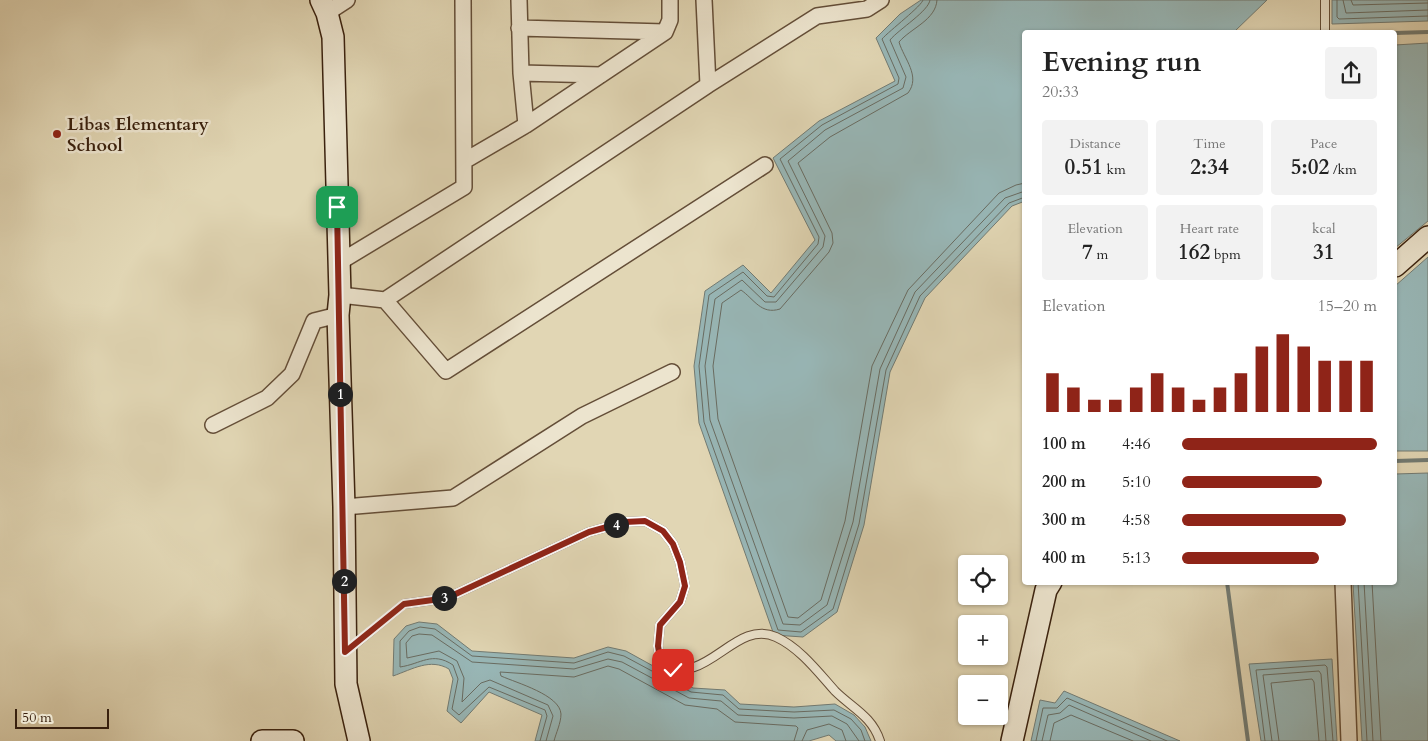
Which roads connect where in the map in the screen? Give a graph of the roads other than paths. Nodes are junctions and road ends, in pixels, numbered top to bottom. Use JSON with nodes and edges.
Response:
{"nodes":[{"id":1,"x":347,"y":0,"type":"edge"},
{"id":2,"x":463,"y":0,"type":"edge"},
{"id":3,"x":518,"y":0,"type":"edge"},
{"id":4,"x":670,"y":0,"type":"edge"},
{"id":5,"x":880,"y":0,"type":"edge"},
{"id":6,"x":1325,"y":0,"type":"edge"},
{"id":7,"x":708,"y":2,"type":"edge"},
{"id":8,"x":324,"y":7,"type":"edge"},
{"id":9,"x":519,"y":28,"type":"junction"},
{"id":10,"x":1325,"y":30,"type":"edge"},
{"id":11,"x":665,"y":32,"type":"junction"},
{"id":12,"x":521,"y":73,"type":"junction"},
{"id":13,"x":601,"y":75,"type":"junction"},
{"id":14,"x":708,"y":85,"type":"junction"},
{"id":15,"x":526,"y":125,"type":"junction"},
{"id":16,"x":466,"y":160,"type":"junction"},
{"id":17,"x":765,"y":165,"type":"dead end"},
{"id":18,"x":1428,"y":237,"type":"edge"},
{"id":19,"x":338,"y":263,"type":"junction"},
{"id":20,"x":1397,"y":264,"type":"edge"},
{"id":21,"x":386,"y":300,"type":"junction"},
{"id":22,"x":339,"y":305,"type":"junction"},
{"id":23,"x":672,"y":372,"type":"dead end"},
{"id":24,"x":212,"y":425,"type":"dead end"},
{"id":25,"x":344,"y":507,"type":"junction"},
{"id":26,"x":1049,"y":585,"type":"edge"},
{"id":27,"x":1343,"y":585,"type":"edge"},
{"id":28,"x":345,"y":652,"type":"junction"},
{"id":29,"x":262,"y":741,"type":"edge"},
{"id":30,"x":293,"y":741,"type":"edge"},
{"id":31,"x":359,"y":741,"type":"edge"},
{"id":32,"x":880,"y":741,"type":"edge"},
{"id":33,"x":1012,"y":741,"type":"edge"},
{"id":34,"x":1349,"y":741,"type":"edge"}],
"edges":[{"from":1,"to":8,"type":"street"},
{"from":2,"to":16,"type":"street"},
{"from":3,"to":9,"type":"street"},
{"from":4,"to":11,"type":"street"},
{"from":5,"to":14,"type":"street"},
{"from":6,"to":10,"type":"lane"},
{"from":7,"to":14,"type":"street"},
{"from":8,"to":19,"type":"street"},
{"from":9,"to":11,"type":"street"},
{"from":9,"to":12,"type":"street"},
{"from":11,"to":13,"type":"street"},
{"from":12,"to":13,"type":"street"},
{"from":12,"to":15,"type":"street"},
{"from":13,"to":15,"type":"street"},
{"from":14,"to":21,"type":"street"},
{"from":15,"to":16,"type":"street"},
{"from":16,"to":19,"type":"street"},
{"from":17,"to":21,"type":"street"},
{"from":18,"to":20,"type":"street"},
{"from":19,"to":22,"type":"street"},
{"from":21,"to":22,"type":"street"},
{"from":22,"to":24,"type":"street"},
{"from":22,"to":25,"type":"street"},
{"from":23,"to":25,"type":"street"},
{"from":25,"to":28,"type":"street"},
{"from":26,"to":33,"type":"street"},
{"from":27,"to":34,"type":"street"},
{"from":28,"to":31,"type":"street"},
{"from":28,"to":32,"type":"lane"},
{"from":29,"to":30,"type":"street"}]}
